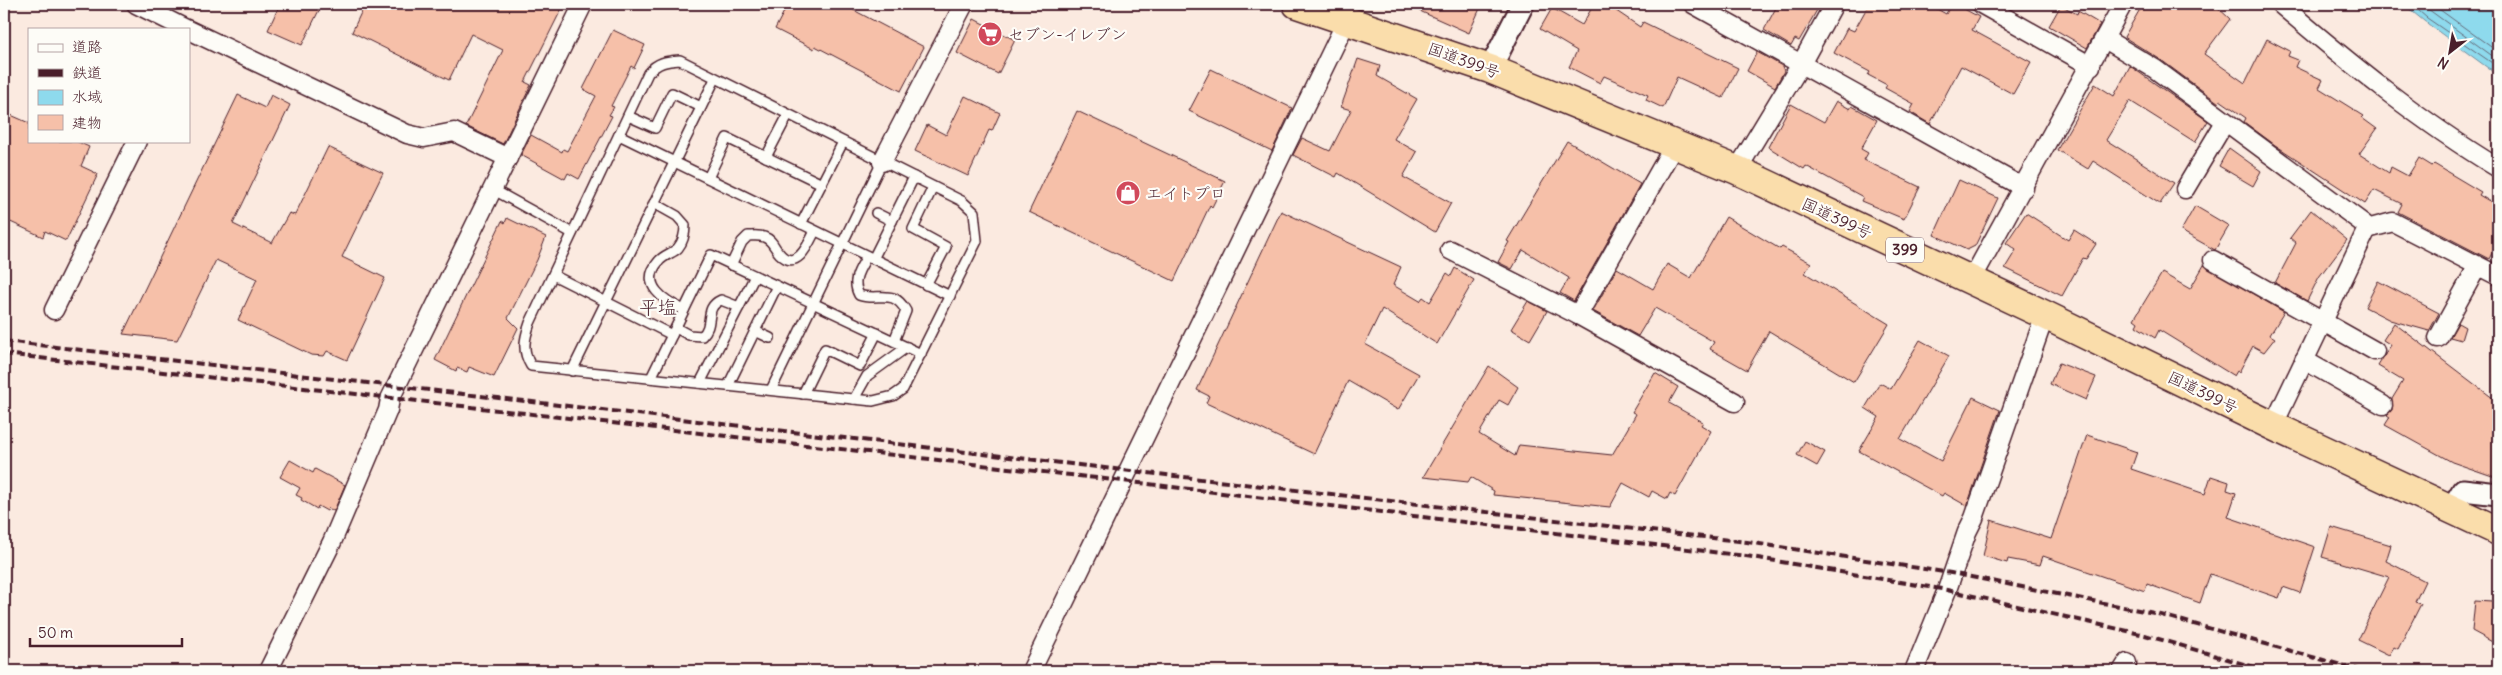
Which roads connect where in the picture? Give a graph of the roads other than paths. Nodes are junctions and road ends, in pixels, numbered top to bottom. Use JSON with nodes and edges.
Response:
{"nodes":[{"id":1,"x":136,"y":4,"type":"edge"},
{"id":2,"x":584,"y":4,"type":"edge"},
{"id":3,"x":964,"y":4,"type":"edge"},
{"id":4,"x":1297,"y":4,"type":"edge"},
{"id":5,"x":1523,"y":4,"type":"edge"},
{"id":6,"x":1693,"y":4,"type":"edge"},
{"id":7,"x":1834,"y":4,"type":"edge"},
{"id":8,"x":1981,"y":4,"type":"edge"},
{"id":9,"x":2124,"y":4,"type":"edge"},
{"id":10,"x":2280,"y":4,"type":"edge"},
{"id":11,"x":1347,"y":20,"type":"junction"},
{"id":12,"x":183,"y":28,"type":"edge"},
{"id":13,"x":190,"y":31,"type":"edge"},
{"id":14,"x":2105,"y":38,"type":"junction"},
{"id":15,"x":1802,"y":64,"type":"junction"},
{"id":16,"x":2091,"y":66,"type":"junction"},
{"id":17,"x":1490,"y":69,"type":"junction"},
{"id":18,"x":715,"y":79,"type":"junction"},
{"id":19,"x":701,"y":107,"type":"junction"},
{"id":20,"x":788,"y":115,"type":"junction"},
{"id":21,"x":628,"y":116,"type":"junction"},
{"id":22,"x":2226,"y":122,"type":"junction"},
{"id":23,"x":618,"y":135,"type":"junction"},
{"id":24,"x":137,"y":142,"type":"edge"},
{"id":25,"x":842,"y":142,"type":"junction"},
{"id":26,"x":1675,"y":144,"type":"junction"},
{"id":27,"x":766,"y":157,"type":"junction"},
{"id":28,"x":508,"y":158,"type":"junction"},
{"id":29,"x":674,"y":162,"type":"junction"},
{"id":30,"x":882,"y":162,"type":"junction"},
{"id":31,"x":2498,"y":168,"type":"edge"},
{"id":32,"x":1737,"y":170,"type":"junction"},
{"id":33,"x":914,"y":177,"type":"junction"},
{"id":34,"x":708,"y":178,"type":"junction"},
{"id":35,"x":822,"y":184,"type":"junction"},
{"id":36,"x":934,"y":187,"type":"junction"},
{"id":37,"x":2024,"y":188,"type":"junction"},
{"id":38,"x":2184,"y":189,"type":"dead end"},
{"id":39,"x":494,"y":190,"type":"junction"},
{"id":40,"x":654,"y":203,"type":"junction"},
{"id":41,"x":876,"y":214,"type":"dead end"},
{"id":42,"x":892,"y":221,"type":"junction"},
{"id":43,"x":801,"y":224,"type":"junction"},
{"id":44,"x":2366,"y":229,"type":"junction"},
{"id":45,"x":815,"y":231,"type":"junction"},
{"id":46,"x":572,"y":233,"type":"junction"},
{"id":47,"x":842,"y":244,"type":"junction"},
{"id":48,"x":1450,"y":250,"type":"dead end"},
{"id":49,"x":870,"y":258,"type":"junction"},
{"id":50,"x":2213,"y":260,"type":"dead end"},
{"id":51,"x":731,"y":265,"type":"junction"},
{"id":52,"x":2477,"y":267,"type":"junction"},
{"id":53,"x":552,"y":275,"type":"junction"},
{"id":54,"x":755,"y":276,"type":"junction"},
{"id":55,"x":2498,"y":276,"type":"edge"},
{"id":56,"x":1971,"y":281,"type":"junction"},
{"id":57,"x":926,"y":285,"type":"junction"},
{"id":58,"x":777,"y":286,"type":"junction"},
{"id":59,"x":950,"y":296,"type":"junction"},
{"id":60,"x":606,"y":301,"type":"junction"},
{"id":61,"x":814,"y":303,"type":"junction"},
{"id":62,"x":739,"y":307,"type":"junction"},
{"id":63,"x":54,"y":310,"type":"dead end"},
{"id":64,"x":684,"y":310,"type":"junction"},
{"id":65,"x":1578,"y":315,"type":"junction"},
{"id":66,"x":2045,"y":315,"type":"junction"},
{"id":67,"x":2322,"y":321,"type":"junction"},
{"id":68,"x":755,"y":331,"type":"junction"},
{"id":69,"x":674,"y":332,"type":"junction"},
{"id":70,"x":877,"y":333,"type":"junction"},
{"id":71,"x":770,"y":338,"type":"dead end"},
{"id":72,"x":2438,"y":338,"type":"dead end"},
{"id":73,"x":894,"y":341,"type":"junction"},
{"id":74,"x":907,"y":347,"type":"junction"},
{"id":75,"x":2375,"y":351,"type":"dead end"},
{"id":76,"x":921,"y":354,"type":"junction"},
{"id":77,"x":2304,"y":360,"type":"junction"},
{"id":78,"x":572,"y":371,"type":"junction"},
{"id":79,"x":651,"y":378,"type":"junction"},
{"id":80,"x":700,"y":383,"type":"junction"},
{"id":81,"x":728,"y":386,"type":"junction"},
{"id":82,"x":772,"y":390,"type":"junction"},
{"id":83,"x":803,"y":394,"type":"junction"},
{"id":84,"x":854,"y":399,"type":"junction"},
{"id":85,"x":1735,"y":402,"type":"dead end"},
{"id":86,"x":2383,"y":405,"type":"dead end"},
{"id":87,"x":2273,"y":426,"type":"junction"},
{"id":88,"x":2498,"y":494,"type":"edge"},
{"id":89,"x":2451,"y":510,"type":"junction"},
{"id":90,"x":2498,"y":531,"type":"edge"},
{"id":91,"x":268,"y":671,"type":"edge"},
{"id":92,"x":1031,"y":671,"type":"edge"},
{"id":93,"x":1914,"y":671,"type":"edge"}],
"edges":[{"from":1,"to":12,"type":"street"},
{"from":2,"to":28,"type":"street"},
{"from":3,"to":30,"type":"street"},
{"from":4,"to":11,"type":"highway","name":"国道399号","number":"399"},
{"from":5,"to":17,"type":"street"},
{"from":6,"to":15,"type":"street"},
{"from":7,"to":15,"type":"street"},
{"from":8,"to":16,"type":"street"},
{"from":9,"to":14,"type":"street"},
{"from":10,"to":31,"type":"street"},
{"from":11,"to":17,"type":"highway","name":"国道399号","number":"399"},
{"from":11,"to":92,"type":"street"},
{"from":13,"to":28,"type":"street"},
{"from":14,"to":16,"type":"street"},
{"from":14,"to":22,"type":"street"},
{"from":15,"to":32,"type":"street"},
{"from":15,"to":37,"type":"street"},
{"from":16,"to":37,"type":"street"},
{"from":17,"to":26,"type":"highway","name":"国道399号","number":"399"},
{"from":18,"to":19,"type":"lane"},
{"from":18,"to":20,"type":"lane"},
{"from":18,"to":21,"type":"lane"},
{"from":19,"to":21,"type":"lane"},
{"from":19,"to":29,"type":"lane"},
{"from":20,"to":25,"type":"lane"},
{"from":20,"to":27,"type":"lane"},
{"from":21,"to":23,"type":"lane"},
{"from":22,"to":38,"type":"street"},
{"from":22,"to":44,"type":"street"},
{"from":23,"to":29,"type":"lane"},
{"from":23,"to":46,"type":"lane"},
{"from":24,"to":63,"type":"street"},
{"from":25,"to":30,"type":"lane"},
{"from":25,"to":35,"type":"lane"},
{"from":26,"to":32,"type":"highway","name":"国道399号","number":"399"},
{"from":26,"to":65,"type":"street"},
{"from":27,"to":34,"type":"lane"},
{"from":27,"to":35,"type":"lane"},
{"from":28,"to":39,"type":"street"},
{"from":29,"to":34,"type":"lane"},
{"from":29,"to":40,"type":"lane"},
{"from":30,"to":33,"type":"lane"},
{"from":30,"to":47,"type":"lane"},
{"from":32,"to":56,"type":"highway","name":"国道399号","number":"399"},
{"from":33,"to":36,"type":"lane"},
{"from":33,"to":42,"type":"lane"},
{"from":34,"to":43,"type":"lane"},
{"from":35,"to":43,"type":"lane"},
{"from":36,"to":57,"type":"lane"},
{"from":36,"to":59,"type":"lane"},
{"from":37,"to":56,"type":"street"},
{"from":39,"to":46,"type":"lane"},
{"from":39,"to":91,"type":"street"},
{"from":40,"to":60,"type":"lane"},
{"from":40,"to":64,"type":"lane"},
{"from":41,"to":42,"type":"lane"},
{"from":42,"to":49,"type":"lane"},
{"from":43,"to":45,"type":"lane"},
{"from":44,"to":52,"type":"street"},
{"from":44,"to":67,"type":"street"},
{"from":45,"to":47,"type":"lane"},
{"from":45,"to":51,"type":"lane"},
{"from":46,"to":53,"type":"lane"},
{"from":47,"to":49,"type":"lane"},
{"from":47,"to":61,"type":"lane"},
{"from":48,"to":65,"type":"street"},
{"from":49,"to":57,"type":"lane"},
{"from":49,"to":73,"type":"lane"},
{"from":50,"to":67,"type":"street"},
{"from":51,"to":54,"type":"lane"},
{"from":51,"to":64,"type":"lane"},
{"from":52,"to":55,"type":"street"},
{"from":52,"to":72,"type":"street"},
{"from":53,"to":60,"type":"lane"},
{"from":53,"to":78,"type":"lane"},
{"from":54,"to":58,"type":"lane"},
{"from":54,"to":62,"type":"lane"},
{"from":56,"to":66,"type":"highway","name":"国道399号","number":"399"},
{"from":57,"to":59,"type":"lane"},
{"from":58,"to":61,"type":"lane"},
{"from":58,"to":68,"type":"lane"},
{"from":59,"to":76,"type":"lane"},
{"from":60,"to":69,"type":"lane"},
{"from":60,"to":78,"type":"lane"},
{"from":61,"to":70,"type":"lane"},
{"from":61,"to":82,"type":"lane"},
{"from":62,"to":69,"type":"lane"},
{"from":62,"to":80,"type":"lane"},
{"from":64,"to":69,"type":"lane"},
{"from":65,"to":85,"type":"street"},
{"from":66,"to":87,"type":"highway","name":"国道399号","number":"399"},
{"from":66,"to":93,"type":"street"},
{"from":67,"to":75,"type":"street"},
{"from":67,"to":77,"type":"street"},
{"from":68,"to":71,"type":"lane"},
{"from":68,"to":81,"type":"lane"},
{"from":69,"to":79,"type":"lane"},
{"from":70,"to":73,"type":"lane"},
{"from":70,"to":83,"type":"lane"},
{"from":73,"to":74,"type":"lane"},
{"from":74,"to":76,"type":"lane"},
{"from":74,"to":84,"type":"lane"},
{"from":76,"to":84,"type":"lane"},
{"from":77,"to":86,"type":"street"},
{"from":77,"to":87,"type":"street"},
{"from":78,"to":79,"type":"lane"},
{"from":79,"to":80,"type":"lane"},
{"from":80,"to":81,"type":"lane"},
{"from":81,"to":82,"type":"lane"},
{"from":82,"to":83,"type":"lane"},
{"from":83,"to":84,"type":"lane"},
{"from":87,"to":89,"type":"highway","name":"国道399号","number":"399"},
{"from":88,"to":89,"type":"street"},
{"from":89,"to":90,"type":"highway","name":"国道399号","number":"399"}]}
